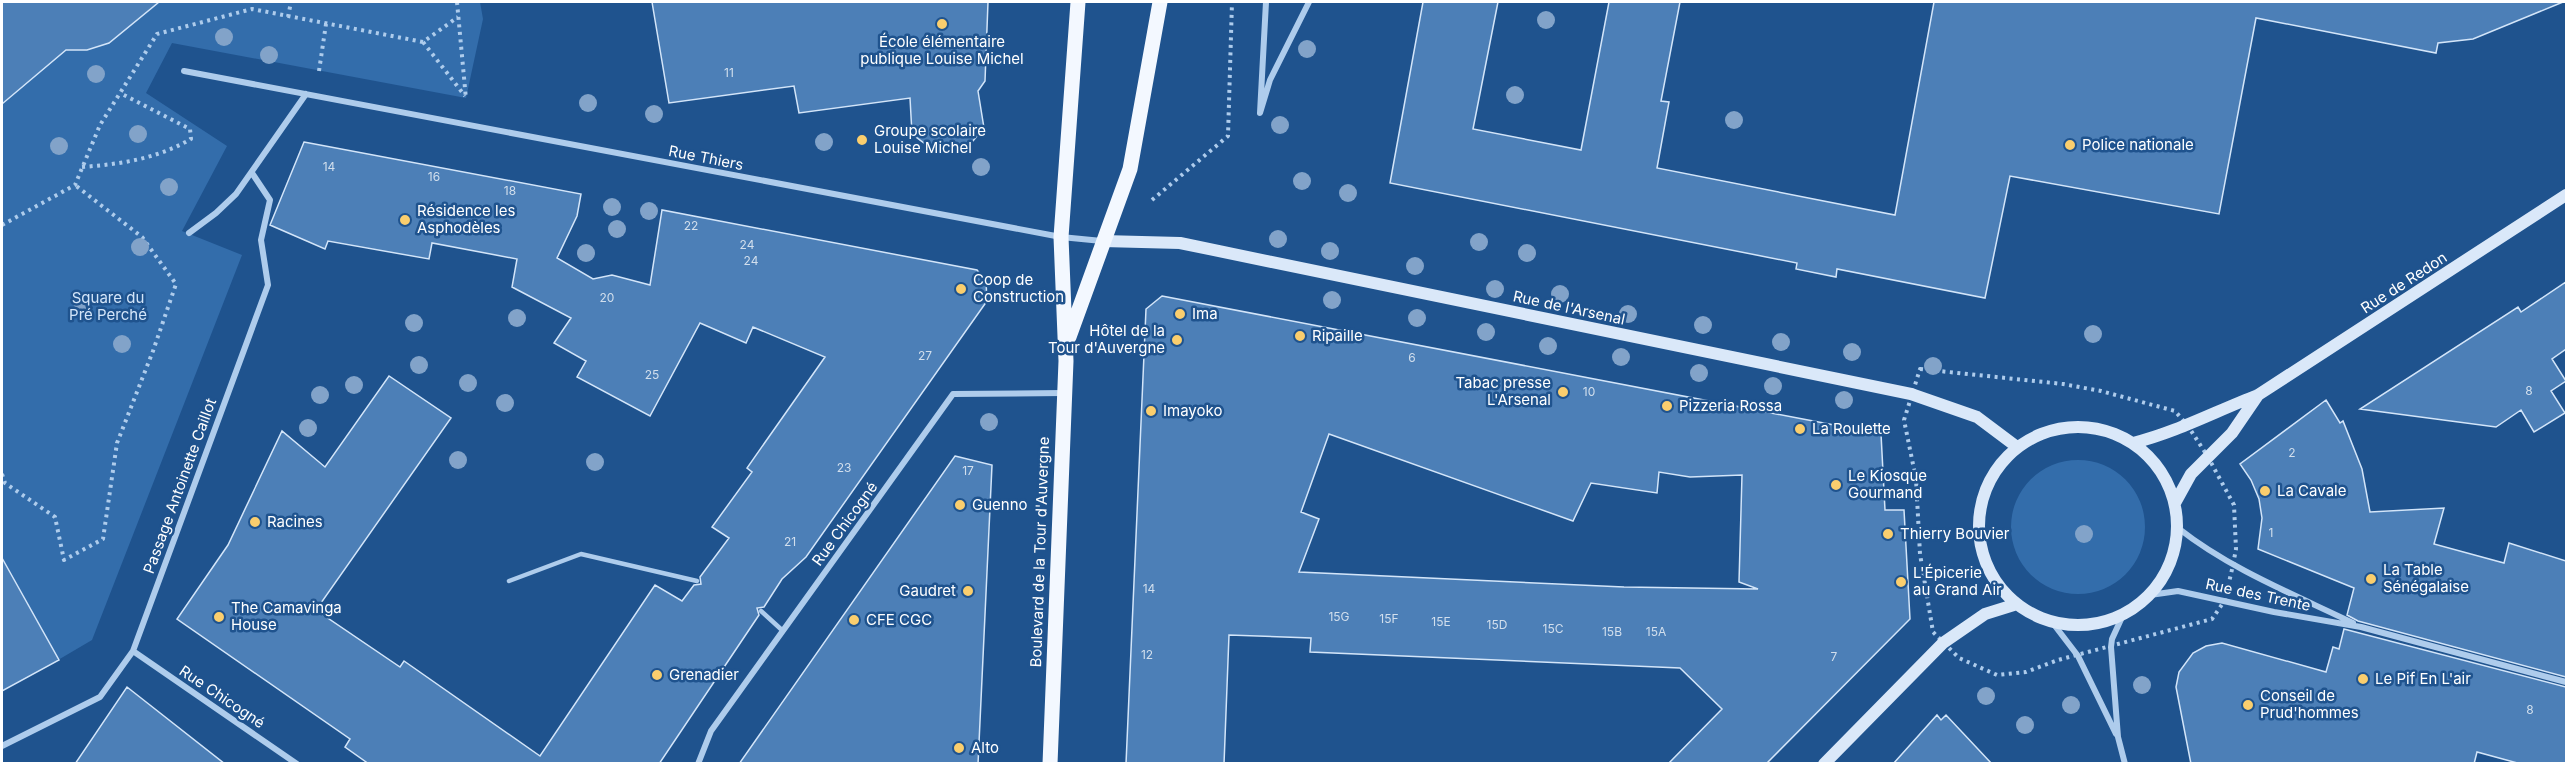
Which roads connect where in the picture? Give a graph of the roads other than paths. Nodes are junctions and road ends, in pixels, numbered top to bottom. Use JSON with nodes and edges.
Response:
{"nodes":[{"id":1,"x":1078,"y":2,"type":"edge"},
{"id":2,"x":1160,"y":2,"type":"edge"},
{"id":3,"x":1266,"y":2,"type":"edge"},
{"id":4,"x":1309,"y":2,"type":"edge"},
{"id":5,"x":184,"y":71,"type":"dead end"},
{"id":6,"x":306,"y":94,"type":"junction"},
{"id":7,"x":252,"y":173,"type":"junction"},
{"id":8,"x":2566,"y":195,"type":"edge"},
{"id":9,"x":189,"y":233,"type":"dead end"},
{"id":10,"x":1061,"y":237,"type":"junction"},
{"id":11,"x":1103,"y":241,"type":"junction"},
{"id":12,"x":1067,"y":342,"type":"junction"},
{"id":13,"x":1065,"y":393,"type":"junction"},
{"id":14,"x":2258,"y":396,"type":"junction"},
{"id":15,"x":2133,"y":443,"type":"junction"},
{"id":16,"x":2017,"y":447,"type":"junction"},
{"id":17,"x":2175,"y":503,"type":"junction"},
{"id":18,"x":2178,"y":528,"type":"junction"},
{"id":19,"x":509,"y":581,"type":"dead end"},
{"id":20,"x":697,"y":581,"type":"dead end"},
{"id":21,"x":2150,"y":595,"type":"junction"},
{"id":22,"x":2017,"y":604,"type":"junction"},
{"id":23,"x":761,"y":611,"type":"dead end"},
{"id":24,"x":2123,"y":615,"type":"junction"},
{"id":25,"x":2052,"y":622,"type":"junction"},
{"id":26,"x":2361,"y":627,"type":"junction"},
{"id":27,"x":783,"y":631,"type":"junction"},
{"id":28,"x":133,"y":651,"type":"junction"},
{"id":29,"x":2566,"y":682,"type":"edge"},
{"id":30,"x":2118,"y":737,"type":"junction"},
{"id":31,"x":2,"y":746,"type":"edge"},
{"id":32,"x":297,"y":764,"type":"edge"},
{"id":33,"x":698,"y":764,"type":"edge"},
{"id":34,"x":1050,"y":764,"type":"edge"},
{"id":35,"x":1824,"y":764,"type":"edge"},
{"id":36,"x":2125,"y":764,"type":"edge"}],
"edges":[{"from":1,"to":10,"type":"main road","name":"Boulevard de la Tour d'Auvergne"},
{"from":2,"to":11,"type":"main road","name":"Boulevard de la Tour d'Auvergne"},
{"from":3,"to":4,"type":"street"},
{"from":5,"to":6,"type":"street","name":"Rue Thiers"},
{"from":6,"to":7,"type":"street"},
{"from":6,"to":10,"type":"street","name":"Rue Thiers"},
{"from":7,"to":9,"type":"street"},
{"from":7,"to":28,"type":"street","name":"Passage Antoinette Caillot"},
{"from":8,"to":14,"type":"street","name":"Rue de Redon"},
{"from":10,"to":11,"type":"street","name":"Rue Thiers"},
{"from":10,"to":12,"type":"main road","name":"Boulevard de la Tour d'Auvergne"},
{"from":11,"to":12,"type":"main road","name":"Boulevard de la Tour d'Auvergne"},
{"from":11,"to":16,"type":"street","name":"Rue de l'Arsenal"},
{"from":12,"to":13,"type":"main road","name":"Boulevard de la Tour d'Auvergne"},
{"from":13,"to":27,"type":"street","name":"Rue Chicogné"},
{"from":13,"to":34,"type":"main road","name":"Boulevard de la Tour d'Auvergne"},
{"from":14,"to":15,"type":"street","name":"Rue de Redon"},
{"from":14,"to":17,"type":"street","name":"Rue de Redon"},
{"from":15,"to":16,"type":"street"},
{"from":15,"to":17,"type":"street"},
{"from":16,"to":22,"type":"street"},
{"from":17,"to":18,"type":"street"},
{"from":18,"to":21,"type":"street"},
{"from":18,"to":26,"type":"street","name":"Rue des Trente"},
{"from":19,"to":20,"type":"lane"},
{"from":21,"to":24,"type":"street"},
{"from":21,"to":26,"type":"street","name":"Rue des Trente"},
{"from":22,"to":25,"type":"street"},
{"from":22,"to":35,"type":"street"},
{"from":23,"to":27,"type":"lane"},
{"from":24,"to":25,"type":"street"},
{"from":24,"to":30,"type":"street"},
{"from":25,"to":30,"type":"street"},
{"from":26,"to":29,"type":"street","name":"Rue des Trente"},
{"from":27,"to":33,"type":"street","name":"Rue Chicogné"},
{"from":28,"to":31,"type":"street","name":"Passage Antoinette Caillot"},
{"from":28,"to":32,"type":"street","name":"Rue Chicogné"},
{"from":30,"to":36,"type":"street"}]}
